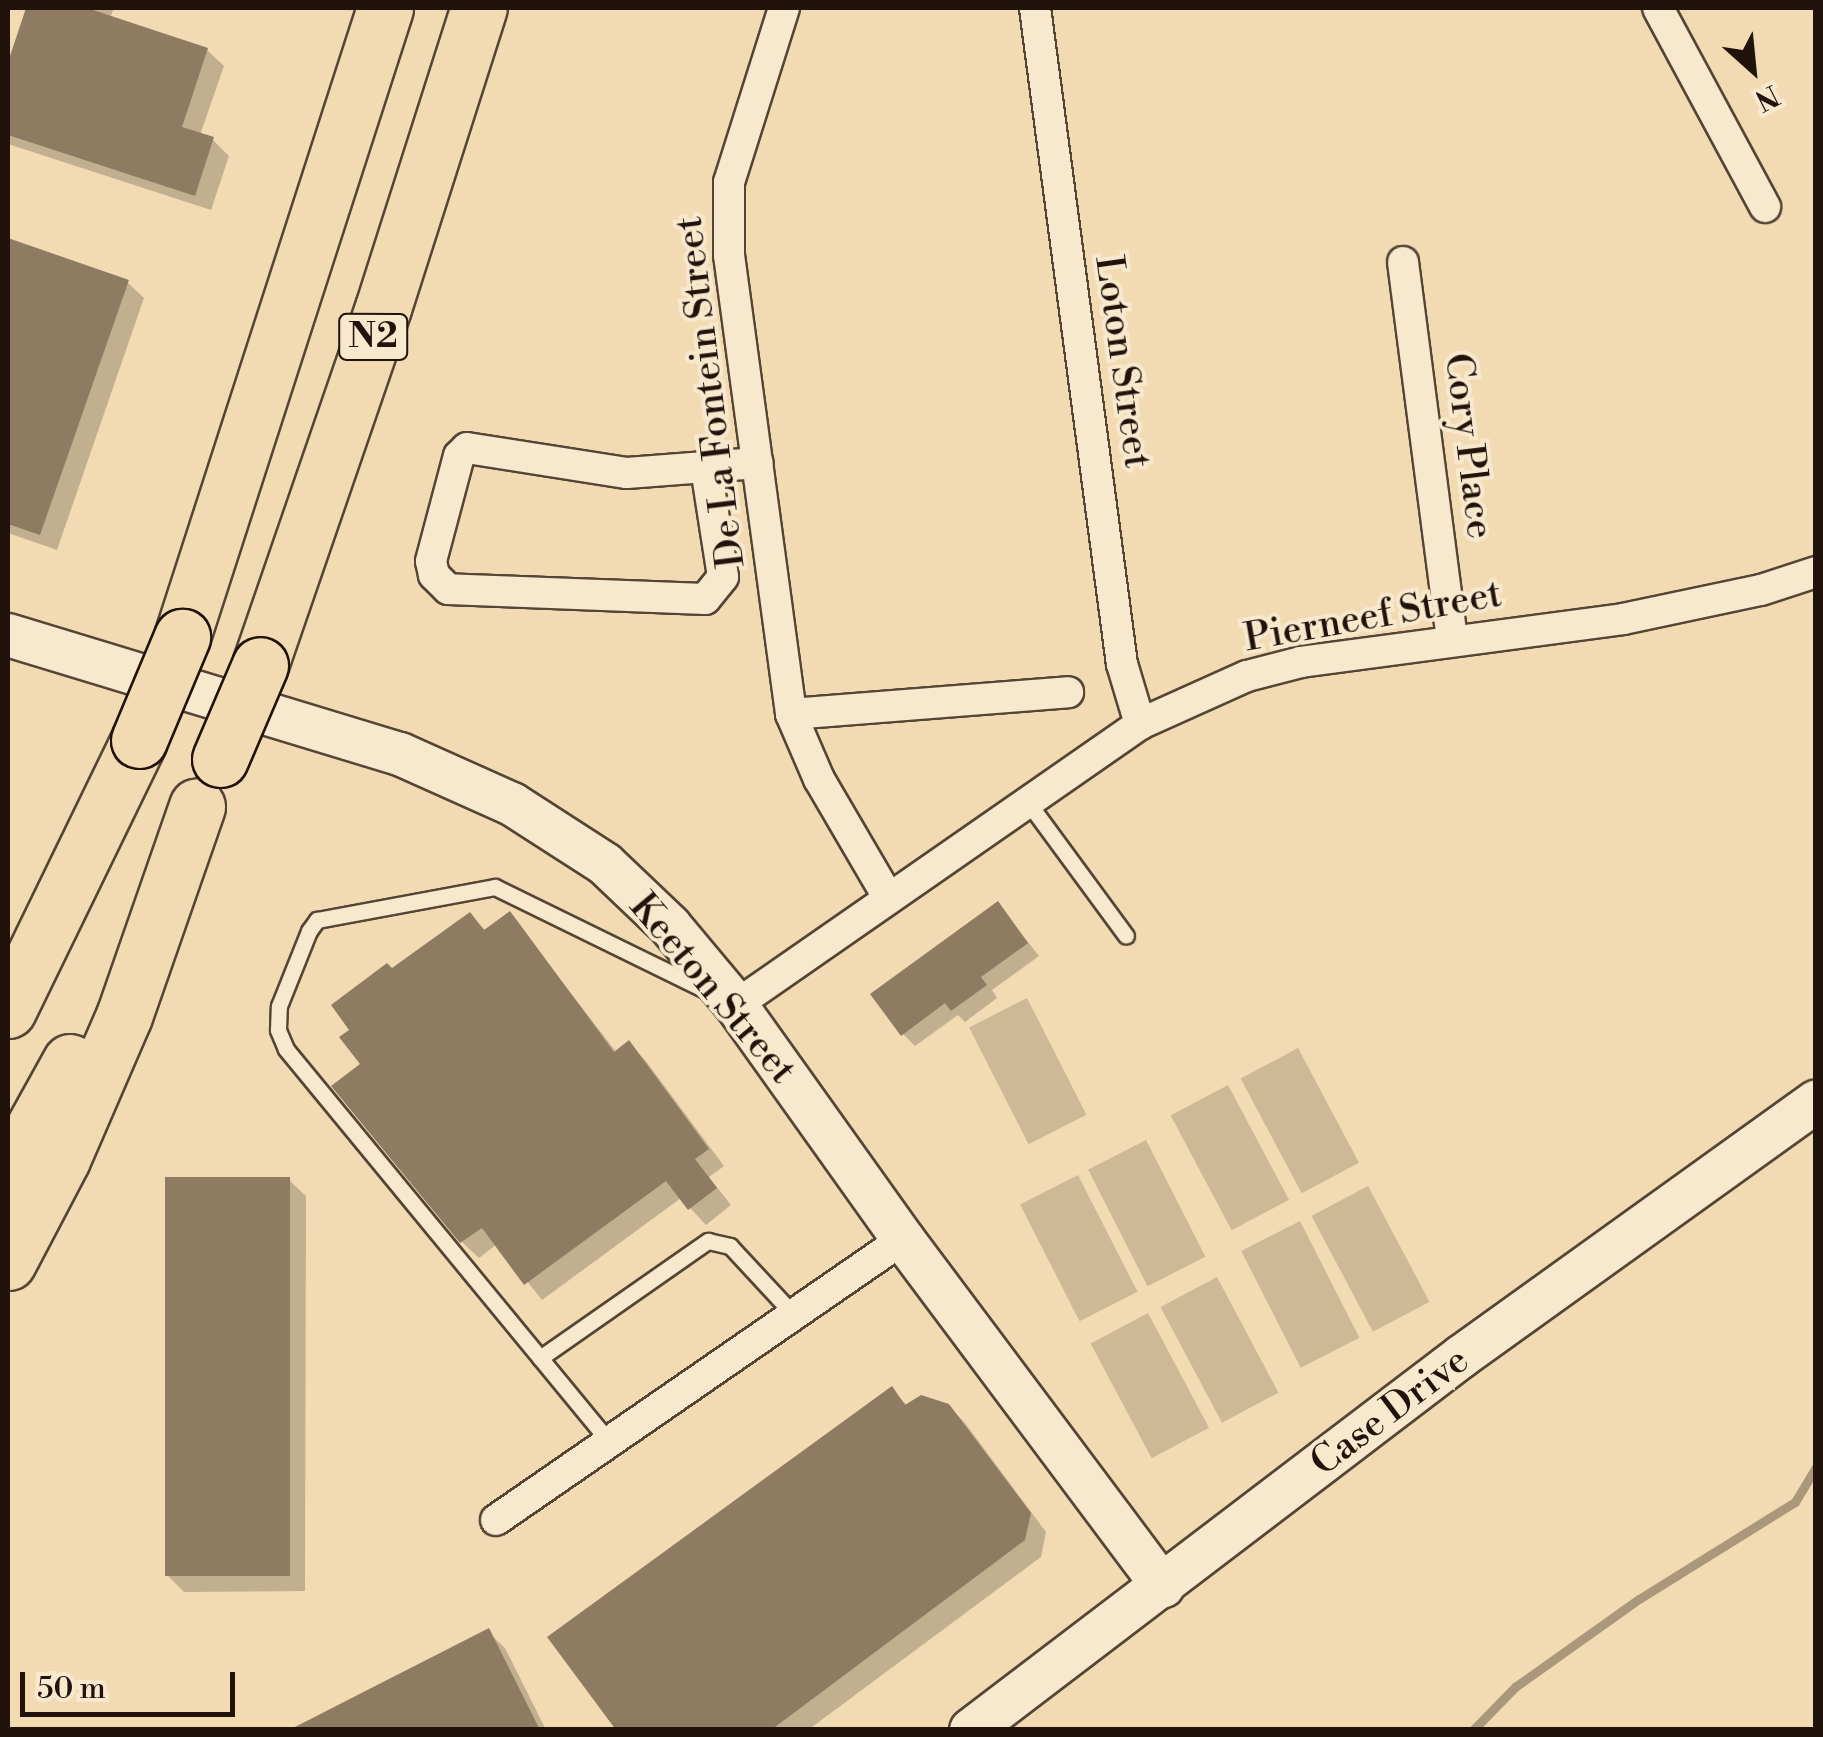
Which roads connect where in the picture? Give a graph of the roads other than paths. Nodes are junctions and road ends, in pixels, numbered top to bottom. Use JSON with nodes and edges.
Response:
{"nodes":[{"id":1,"x":385,"y":8,"type":"edge"},
{"id":2,"x":479,"y":8,"type":"edge"},
{"id":3,"x":784,"y":8,"type":"edge"},
{"id":4,"x":1035,"y":8,"type":"edge"},
{"id":5,"x":1658,"y":8,"type":"edge"},
{"id":6,"x":1765,"y":207,"type":"dead end"},
{"id":7,"x":1404,"y":262,"type":"dead end"},
{"id":8,"x":758,"y":463,"type":"junction"},
{"id":9,"x":706,"y":468,"type":"junction"},
{"id":10,"x":1816,"y":572,"type":"edge"},
{"id":11,"x":8,"y":635,"type":"edge"},
{"id":12,"x":1452,"y":640,"type":"junction"},
{"id":13,"x":1068,"y":692,"type":"dead end"},
{"id":14,"x":792,"y":714,"type":"junction"},
{"id":15,"x":1140,"y":724,"type":"junction"},
{"id":16,"x":129,"y":732,"type":"junction"},
{"id":17,"x":208,"y":782,"type":"junction"},
{"id":18,"x":1027,"y":801,"type":"junction"},
{"id":19,"x":888,"y":897,"type":"junction"},
{"id":20,"x":1126,"y":936,"type":"dead end"},
{"id":21,"x":8,"y":956,"type":"edge"},
{"id":22,"x":736,"y":1005,"type":"junction"},
{"id":23,"x":8,"y":1010,"type":"edge"},
{"id":24,"x":1816,"y":1102,"type":"edge"},
{"id":25,"x":8,"y":1174,"type":"edge"},
{"id":26,"x":902,"y":1239,"type":"junction"},
{"id":27,"x":8,"y":1262,"type":"edge"},
{"id":28,"x":795,"y":1316,"type":"junction"},
{"id":29,"x":540,"y":1358,"type":"junction"},
{"id":30,"x":611,"y":1444,"type":"junction"},
{"id":31,"x":496,"y":1520,"type":"dead end"},
{"id":32,"x":1162,"y":1586,"type":"junction"},
{"id":33,"x":972,"y":1730,"type":"edge"}],
"edges":[{"from":1,"to":16,"type":"highway","number":"N2","bridge":true},
{"from":2,"to":17,"type":"highway","number":"N2","bridge":true},
{"from":3,"to":8,"type":"street","name":"De La Fontein Street"},
{"from":4,"to":15,"type":"street","name":"Loton Street"},
{"from":5,"to":6,"type":"street"},
{"from":7,"to":12,"type":"street","name":"Cory Place"},
{"from":8,"to":9,"type":"street"},
{"from":8,"to":14,"type":"street","name":"De La Fontein Street"},
{"from":9,"to":9,"type":"street"},
{"from":10,"to":12,"type":"street","name":"Pierneef Street"},
{"from":11,"to":22,"type":"street","name":"Keeton Street"},
{"from":12,"to":15,"type":"street","name":"Pierneef Street"},
{"from":13,"to":14,"type":"street"},
{"from":14,"to":19,"type":"street","name":"De La Fontein Street"},
{"from":15,"to":18,"type":"street","name":"Pierneef Street"},
{"from":16,"to":21,"type":"highway"},
{"from":16,"to":23,"type":"highway","number":"N2"},
{"from":17,"to":25,"type":"highway","number":"N2"},
{"from":17,"to":27,"type":"highway"},
{"from":18,"to":19,"type":"street","name":"Pierneef Street"},
{"from":18,"to":20,"type":"lane"},
{"from":19,"to":22,"type":"street","name":"Pierneef Street"},
{"from":22,"to":26,"type":"street","name":"Keeton Street"},
{"from":22,"to":29,"type":"lane"},
{"from":24,"to":32,"type":"street","name":"Case Drive"},
{"from":26,"to":28,"type":"street"},
{"from":26,"to":32,"type":"street","name":"Keeton Street"},
{"from":28,"to":29,"type":"lane"},
{"from":28,"to":30,"type":"street"},
{"from":29,"to":30,"type":"lane"},
{"from":30,"to":31,"type":"street"},
{"from":32,"to":33,"type":"street","name":"Case Drive"}]}
